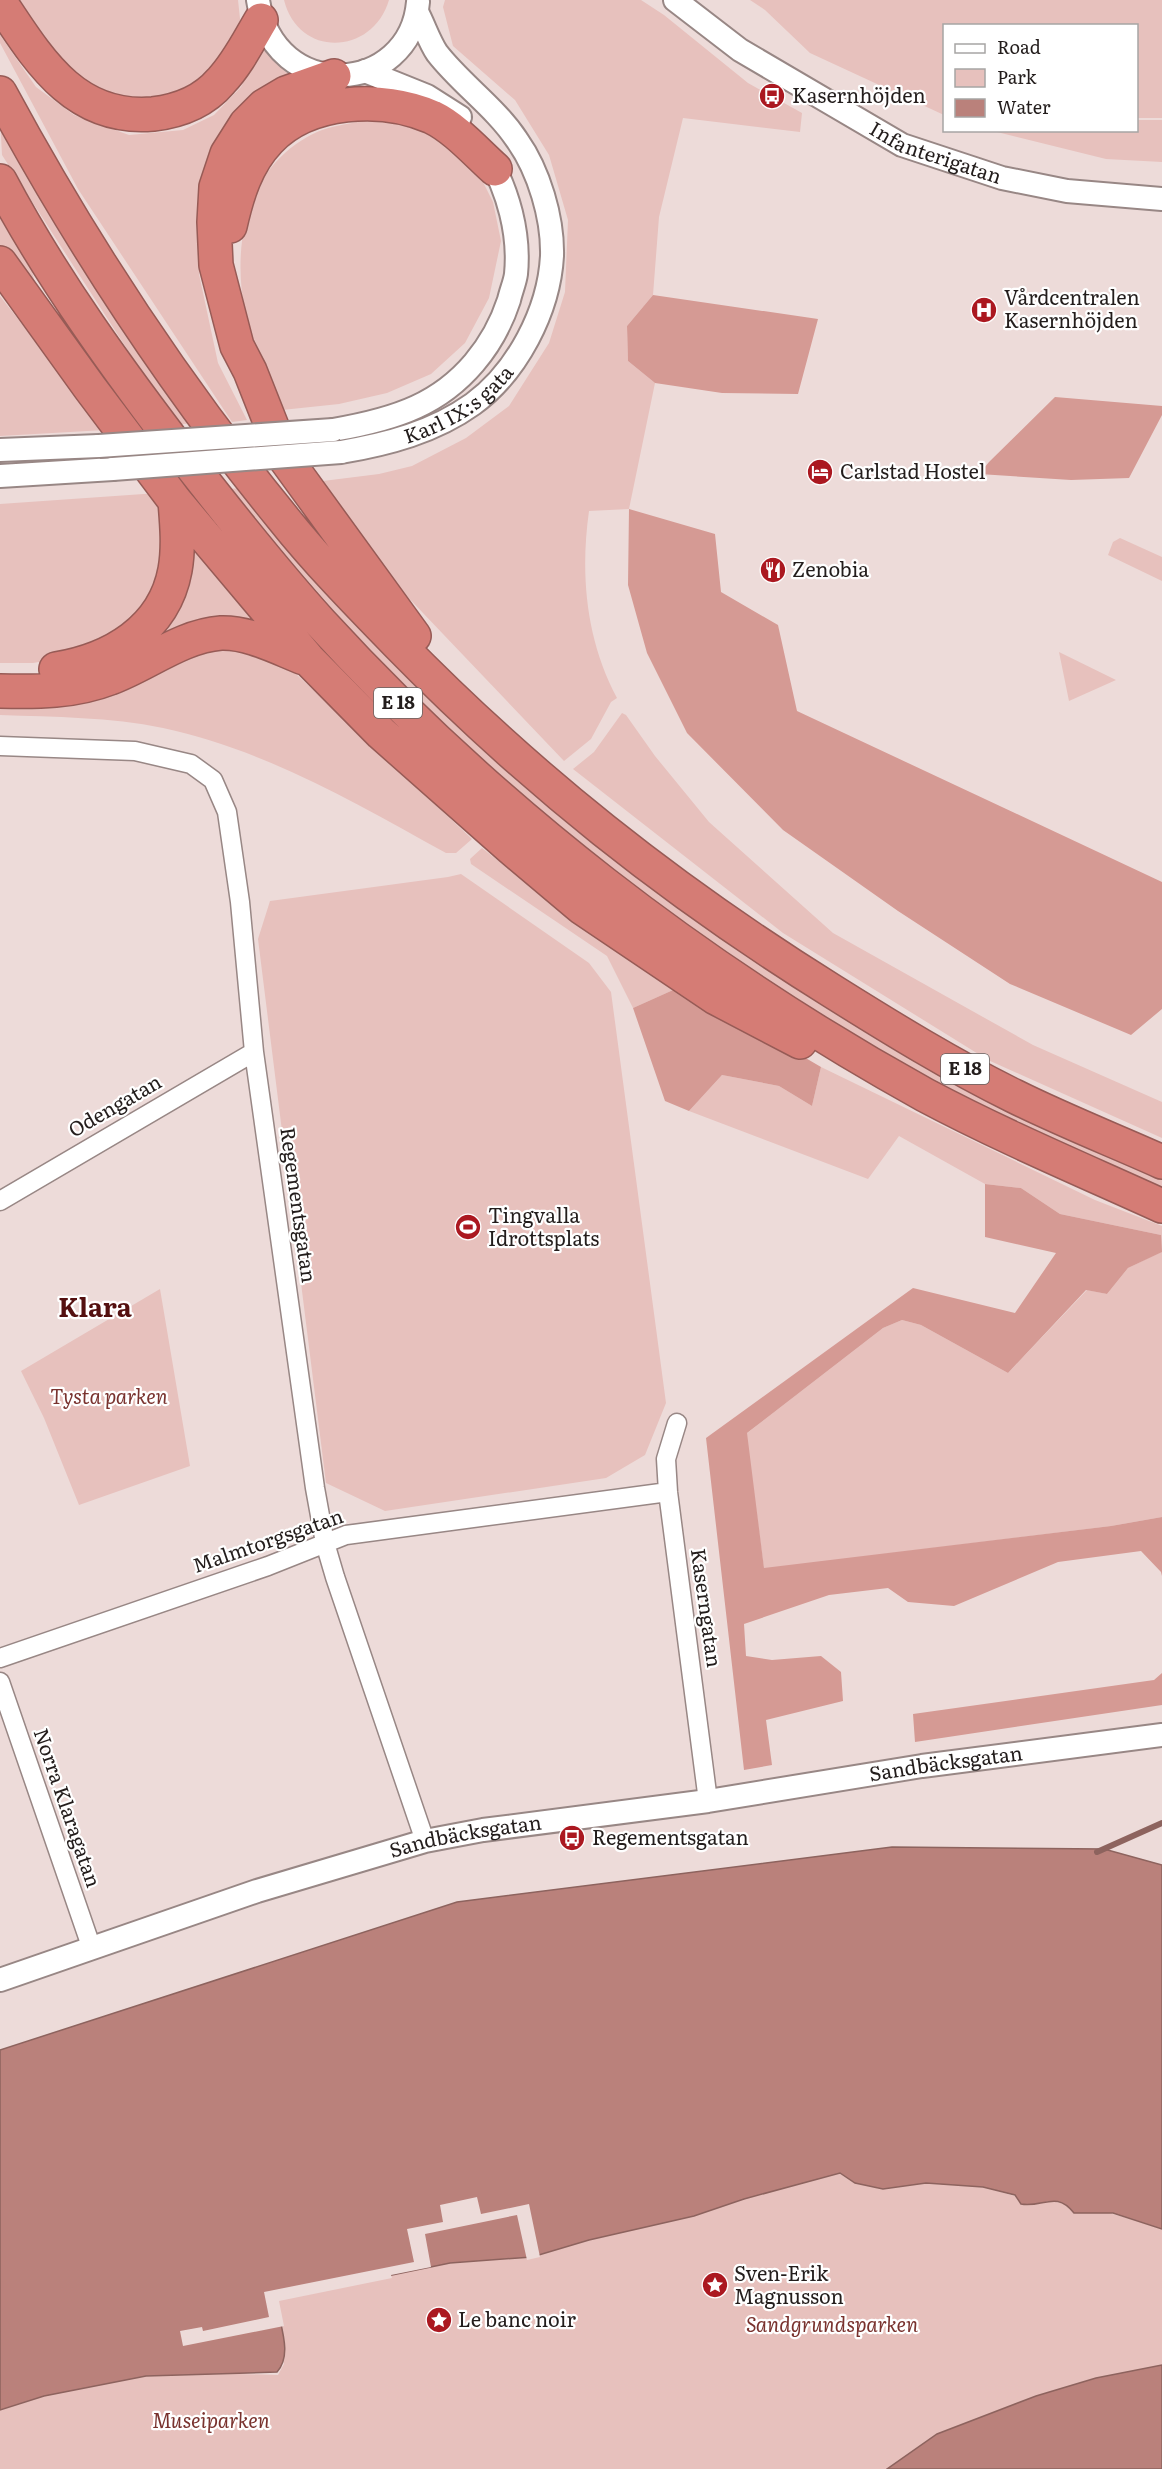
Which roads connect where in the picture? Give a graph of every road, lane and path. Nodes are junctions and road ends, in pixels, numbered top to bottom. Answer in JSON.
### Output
{"nodes":[{"id":1,"x":675,"y":0,"type":"edge"},
{"id":2,"x":0,"y":2,"type":"edge"},
{"id":3,"x":418,"y":6,"type":"edge"},
{"id":4,"x":259,"y":10,"type":"edge"},
{"id":5,"x":366,"y":71,"type":"junction"},
{"id":6,"x":334,"y":76,"type":"junction"},
{"id":7,"x":0,"y":93,"type":"edge"},
{"id":8,"x":495,"y":169,"type":"junction"},
{"id":9,"x":0,"y":181,"type":"edge"},
{"id":10,"x":1162,"y":199,"type":"edge"},
{"id":11,"x":0,"y":263,"type":"edge"},
{"id":12,"x":223,"y":285,"type":"junction"},
{"id":13,"x":0,"y":450,"type":"edge"},
{"id":14,"x":0,"y":476,"type":"edge"},
{"id":15,"x":176,"y":501,"type":"junction"},
{"id":16,"x":308,"y":659,"type":"junction"},
{"id":17,"x":0,"y":672,"type":"edge"},
{"id":18,"x":0,"y":691,"type":"edge"},
{"id":19,"x":479,"y":724,"type":"junction"},
{"id":20,"x":0,"y":746,"type":"edge"},
{"id":21,"x":254,"y":1052,"type":"junction"},
{"id":22,"x":925,"y":1094,"type":"junction"},
{"id":23,"x":1162,"y":1162,"type":"edge"},
{"id":24,"x":0,"y":1201,"type":"edge"},
{"id":25,"x":1162,"y":1206,"type":"edge"},
{"id":26,"x":677,"y":1423,"type":"dead end"},
{"id":27,"x":668,"y":1492,"type":"junction"},
{"id":28,"x":325,"y":1543,"type":"junction"},
{"id":29,"x":0,"y":1658,"type":"edge"},
{"id":30,"x":0,"y":1682,"type":"edge"},
{"id":31,"x":1162,"y":1735,"type":"edge"},
{"id":32,"x":708,"y":1801,"type":"junction"},
{"id":33,"x":425,"y":1841,"type":"junction"},
{"id":34,"x":92,"y":1949,"type":"junction"},
{"id":35,"x":0,"y":1980,"type":"edge"}],
"edges":[{"from":1,"to":10,"type":"street","name":"Infanterigatan"},
{"from":2,"to":4,"type":"highway"},
{"from":3,"to":5,"type":"street"},
{"from":3,"to":14,"type":"street","name":"Karl IX:s gata","bridge":true},
{"from":4,"to":6,"type":"street"},
{"from":5,"to":6,"type":"street"},
{"from":5,"to":8,"type":"street","name":"Karl IX:s gata"},
{"from":6,"to":12,"type":"highway"},
{"from":7,"to":19,"type":"highway","number":"E 18"},
{"from":8,"to":12,"type":"highway"},
{"from":8,"to":13,"type":"street","name":"Karl IX:s gata","bridge":true},
{"from":9,"to":22,"type":"highway","number":"E 18"},
{"from":11,"to":15,"type":"highway"},
{"from":12,"to":19,"type":"highway"},
{"from":15,"to":16,"type":"highway"},
{"from":15,"to":17,"type":"highway"},
{"from":16,"to":18,"type":"highway"},
{"from":16,"to":22,"type":"highway"},
{"from":19,"to":23,"type":"highway","number":"E 18"},
{"from":20,"to":21,"type":"street","name":"Regementsgatan"},
{"from":21,"to":24,"type":"street","name":"Odengatan"},
{"from":21,"to":28,"type":"street","name":"Regementsgatan"},
{"from":22,"to":25,"type":"highway","number":"E 18"},
{"from":26,"to":27,"type":"street","name":"Kaserngatan"},
{"from":27,"to":28,"type":"street","name":"Malmtorgsgatan"},
{"from":27,"to":32,"type":"street","name":"Kaserngatan"},
{"from":28,"to":29,"type":"street","name":"Malmtorgsgatan"},
{"from":28,"to":33,"type":"street","name":"Regementsgatan"},
{"from":30,"to":34,"type":"street","name":"Norra Klaragatan"},
{"from":31,"to":32,"type":"street","name":"Sandbäcksgatan"},
{"from":32,"to":33,"type":"street","name":"Sandbäcksgatan"},
{"from":33,"to":34,"type":"street","name":"Sandbäcksgatan"},
{"from":34,"to":35,"type":"street","name":"Sandbäcksgatan"}]}
